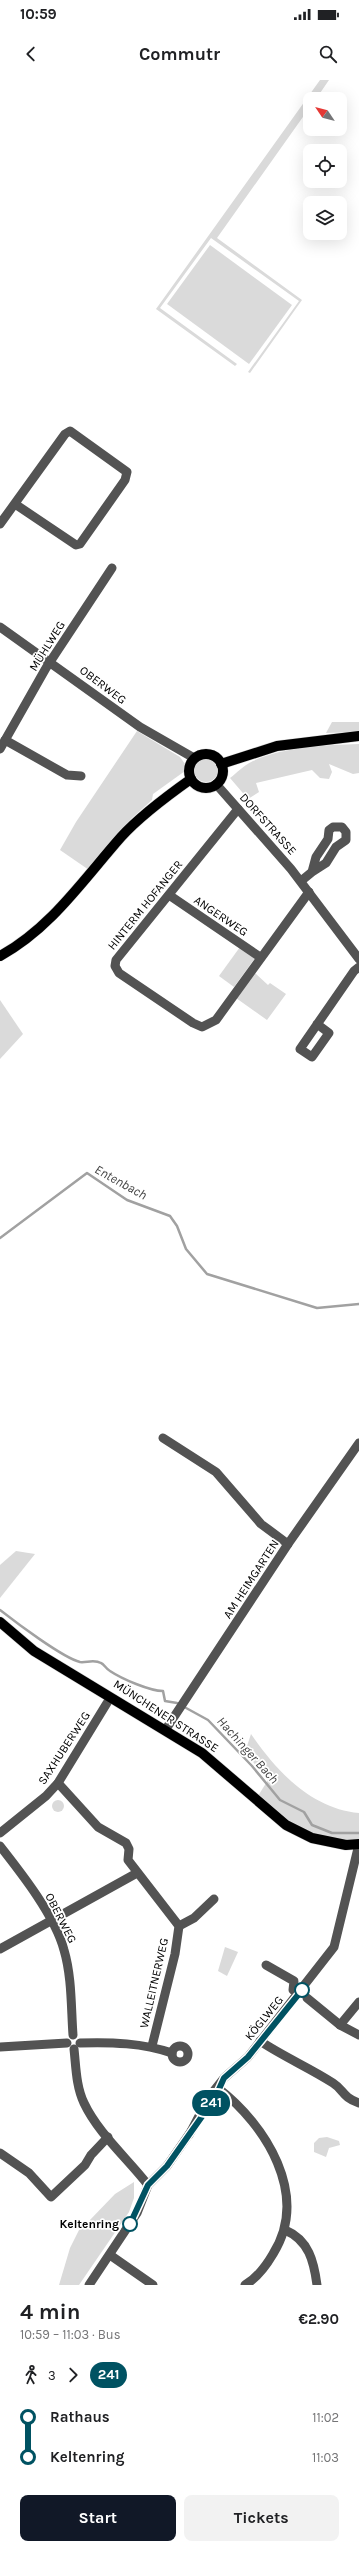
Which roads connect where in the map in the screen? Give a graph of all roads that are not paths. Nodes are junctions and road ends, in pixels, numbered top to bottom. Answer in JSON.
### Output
{"nodes":[{"id":1,"x":15,"y":504,"type":"junction"},
{"id":2,"x":0,"y":524,"type":"edge"},
{"id":3,"x":112,"y":568,"type":"dead end"},
{"id":4,"x":0,"y":627,"type":"edge"},
{"id":5,"x":52,"y":662,"type":"junction"},
{"id":6,"x":359,"y":736,"type":"edge"},
{"id":7,"x":5,"y":740,"type":"junction"},
{"id":8,"x":0,"y":750,"type":"edge"},
{"id":9,"x":194,"y":758,"type":"junction"},
{"id":10,"x":221,"y":764,"type":"junction"},
{"id":11,"x":81,"y":776,"type":"dead end"},
{"id":12,"x":191,"y":779,"type":"junction"},
{"id":13,"x":216,"y":784,"type":"junction"},
{"id":14,"x":238,"y":809,"type":"junction"},
{"id":15,"x":312,"y":872,"type":"junction"},
{"id":16,"x":301,"y":881,"type":"junction"},
{"id":17,"x":309,"y":892,"type":"junction"},
{"id":18,"x":169,"y":895,"type":"junction"},
{"id":19,"x":0,"y":956,"type":"edge"},
{"id":20,"x":260,"y":958,"type":"junction"},
{"id":21,"x":359,"y":958,"type":"edge"},
{"id":22,"x":359,"y":967,"type":"edge"},
{"id":23,"x":317,"y":1024,"type":"dead end"},
{"id":24,"x":163,"y":1438,"type":"dead end"},
{"id":25,"x":359,"y":1443,"type":"edge"},
{"id":26,"x":288,"y":1544,"type":"junction"},
{"id":27,"x":0,"y":1622,"type":"edge"},
{"id":28,"x":107,"y":1703,"type":"dead end"},
{"id":29,"x":166,"y":1730,"type":"junction"},
{"id":30,"x":58,"y":1784,"type":"junction"},
{"id":31,"x":0,"y":1833,"type":"edge"},
{"id":32,"x":359,"y":1844,"type":"edge"},
{"id":33,"x":0,"y":1846,"type":"edge"},
{"id":34,"x":137,"y":1874,"type":"junction"},
{"id":35,"x":214,"y":1899,"type":"dead end"},
{"id":36,"x":50,"y":1920,"type":"junction"},
{"id":37,"x":179,"y":1926,"type":"junction"},
{"id":38,"x":0,"y":1949,"type":"edge"},
{"id":39,"x":266,"y":1965,"type":"dead end"},
{"id":40,"x":293,"y":1990,"type":"dead end"},
{"id":41,"x":307,"y":1998,"type":"dead end"},
{"id":42,"x":359,"y":2002,"type":"edge"},
{"id":43,"x":342,"y":2020,"type":"junction"},
{"id":44,"x":355,"y":2032,"type":"edge"},
{"id":45,"x":260,"y":2041,"type":"junction"},
{"id":46,"x":73,"y":2042,"type":"junction"},
{"id":47,"x":152,"y":2046,"type":"junction"},
{"id":48,"x":0,"y":2047,"type":"edge"},
{"id":49,"x":172,"y":2053,"type":"dead end"},
{"id":50,"x":218,"y":2088,"type":"junction"},
{"id":51,"x":359,"y":2103,"type":"edge"},
{"id":52,"x":108,"y":2137,"type":"junction"},
{"id":53,"x":0,"y":2153,"type":"edge"},
{"id":54,"x":148,"y":2185,"type":"junction"},
{"id":55,"x":286,"y":2230,"type":"junction"},
{"id":56,"x":110,"y":2255,"type":"junction"},
{"id":57,"x":89,"y":2285,"type":"edge"},
{"id":58,"x":153,"y":2285,"type":"edge"},
{"id":59,"x":244,"y":2285,"type":"edge"},
{"id":60,"x":317,"y":2285,"type":"edge"}],
"edges":[{"from":1,"to":1,"type":"street"},
{"from":1,"to":2,"type":"street"},
{"from":3,"to":5,"type":"street","name":"MÜHLWEG"},
{"from":4,"to":5,"type":"street","name":"OBERWEG"},
{"from":5,"to":7,"type":"street","name":"MÜHLWEG"},
{"from":5,"to":9,"type":"street","name":"OBERWEG"},
{"from":6,"to":10,"type":"main road"},
{"from":7,"to":8,"type":"street","name":"MÜHLWEG"},
{"from":7,"to":11,"type":"street"},
{"from":9,"to":10,"type":"main road"},
{"from":9,"to":12,"type":"main road"},
{"from":10,"to":13,"type":"main road"},
{"from":12,"to":13,"type":"main road"},
{"from":12,"to":19,"type":"main road"},
{"from":13,"to":14,"type":"street","name":"DORFSTRASSE"},
{"from":14,"to":16,"type":"street","name":"DORFSTRASSE"},
{"from":14,"to":18,"type":"street","name":"HINTERM HOFANGER"},
{"from":15,"to":15,"type":"street"},
{"from":15,"to":16,"type":"street"},
{"from":16,"to":17,"type":"street","name":"DORFSTRASSE"},
{"from":17,"to":20,"type":"street","name":"HINTERM HOFANGER"},
{"from":17,"to":21,"type":"street","name":"DORFSTRASSE"},
{"from":18,"to":20,"type":"street","name":"ANGERWEG"},
{"from":18,"to":20,"type":"street","name":"HINTERM HOFANGER"},
{"from":22,"to":23,"type":"street"},
{"from":24,"to":26,"type":"street"},
{"from":25,"to":26,"type":"street","name":"AM HEIMGARTEN"},
{"from":26,"to":29,"type":"street","name":"AM HEIMGARTEN"},
{"from":27,"to":29,"type":"main road","name":"MÜNCHENER STRASSE"},
{"from":28,"to":30,"type":"street","name":"SAXHUBERWEG"},
{"from":29,"to":32,"type":"main road","name":"MÜNCHENER STRASSE"},
{"from":30,"to":31,"type":"street","name":"SAXHUBERWEG"},
{"from":30,"to":34,"type":"street","name":"WALLEITNERWEG"},
{"from":32,"to":45,"type":"street","name":"KÖGLWEG"},
{"from":33,"to":36,"type":"street","name":"OBERWEG"},
{"from":34,"to":36,"type":"street"},
{"from":34,"to":37,"type":"street","name":"WALLEITNERWEG"},
{"from":35,"to":37,"type":"street","name":"WALLEITNERWEG"},
{"from":36,"to":38,"type":"street"},
{"from":36,"to":46,"type":"street","name":"OBERWEG"},
{"from":37,"to":47,"type":"street","name":"WALLEITNERWEG"},
{"from":39,"to":40,"type":"street"},
{"from":41,"to":43,"type":"street"},
{"from":42,"to":43,"type":"street"},
{"from":43,"to":44,"type":"street"},
{"from":45,"to":50,"type":"street","name":"KÖGLWEG"},
{"from":45,"to":51,"type":"street"},
{"from":46,"to":47,"type":"street"},
{"from":46,"to":48,"type":"street"},
{"from":46,"to":52,"type":"street","name":"OBERWEG"},
{"from":47,"to":49,"type":"street"},
{"from":50,"to":54,"type":"street","name":"KÖGLWEG"},
{"from":50,"to":55,"type":"street"},
{"from":52,"to":53,"type":"street"},
{"from":52,"to":54,"type":"street","name":"OBERWEG"},
{"from":54,"to":56,"type":"street","name":"KÖGLWEG"},
{"from":55,"to":59,"type":"street"},
{"from":55,"to":60,"type":"street"},
{"from":56,"to":57,"type":"street","name":"KÖGLWEG"},
{"from":56,"to":58,"type":"street"}]}
